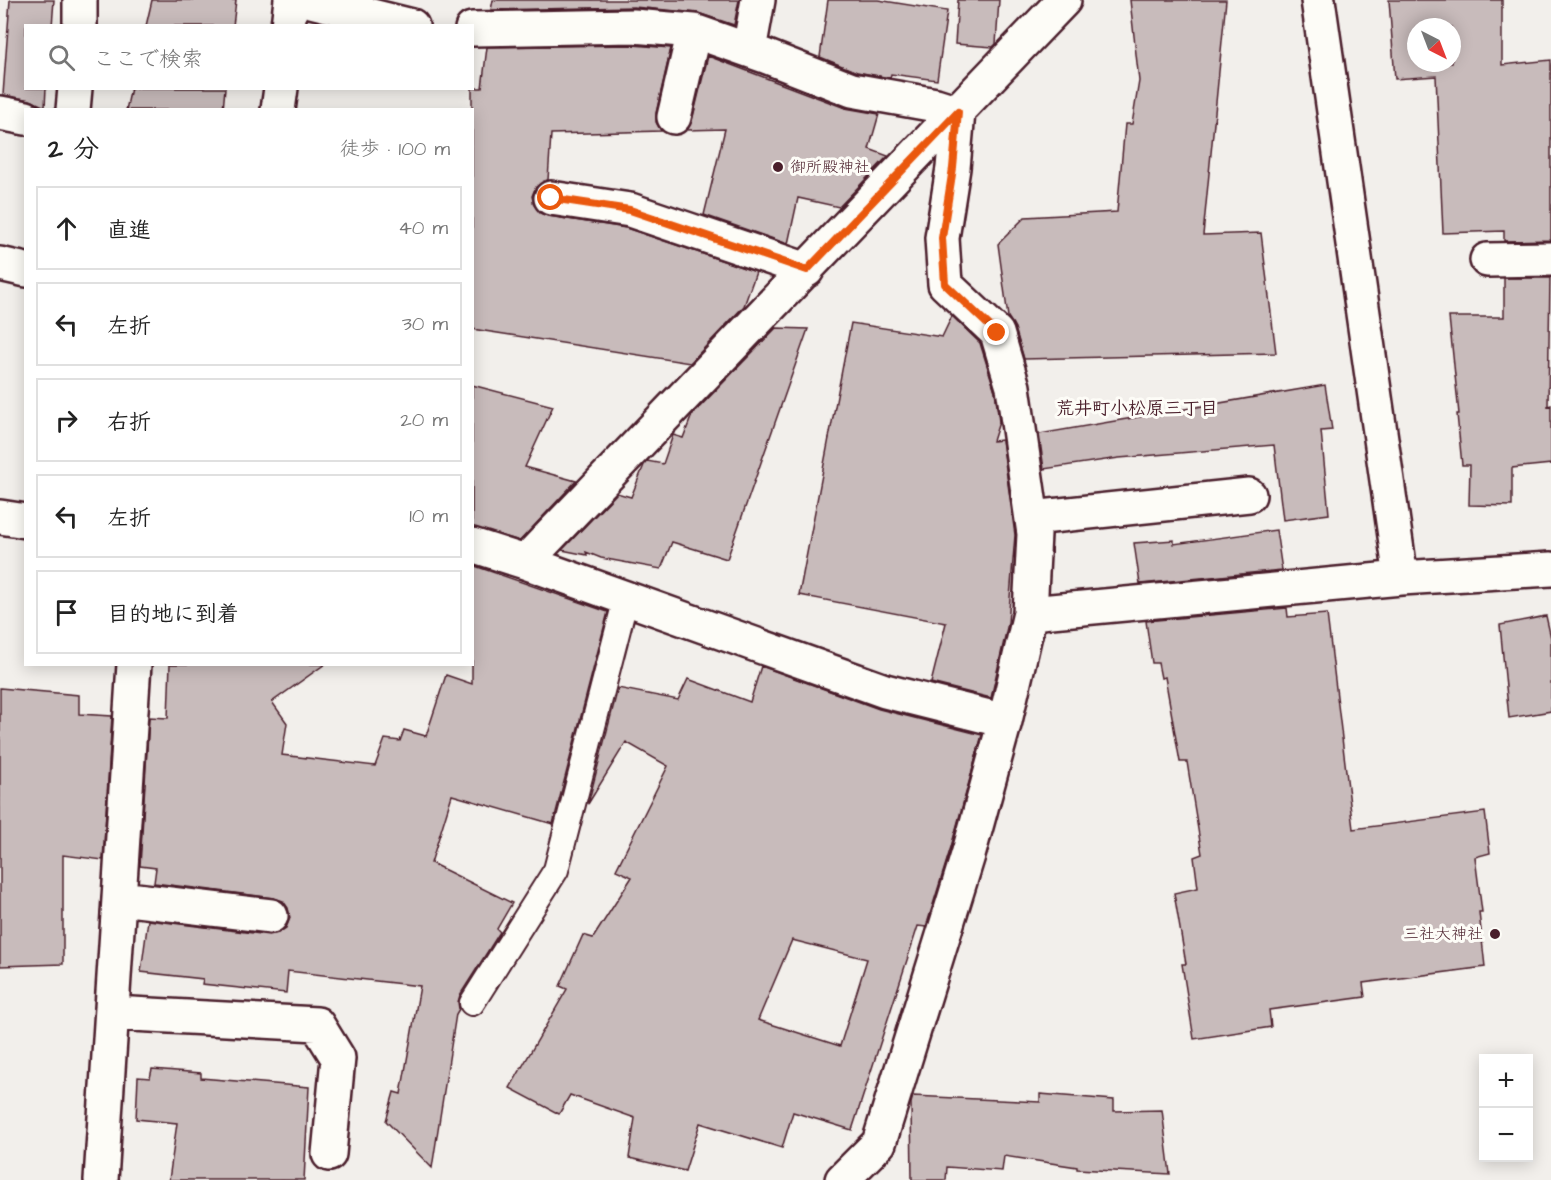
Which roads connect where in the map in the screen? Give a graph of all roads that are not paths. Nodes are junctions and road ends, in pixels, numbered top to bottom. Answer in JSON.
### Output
{"nodes":[{"id":1,"x":80,"y":0,"type":"edge"},
{"id":2,"x":291,"y":0,"type":"edge"},
{"id":3,"x":307,"y":0,"type":"edge"},
{"id":4,"x":758,"y":0,"type":"edge"},
{"id":5,"x":1064,"y":0,"type":"edge"},
{"id":6,"x":1318,"y":0,"type":"edge"},
{"id":7,"x":80,"y":24,"type":"edge"},
{"id":8,"x":288,"y":24,"type":"edge"},
{"id":9,"x":404,"y":24,"type":"edge"},
{"id":10,"x":474,"y":29,"type":"edge"},
{"id":11,"x":694,"y":31,"type":"junction"},
{"id":12,"x":749,"y":50,"type":"junction"},
{"id":13,"x":75,"y":90,"type":"edge"},
{"id":14,"x":281,"y":90,"type":"edge"},
{"id":15,"x":73,"y":108,"type":"edge"},
{"id":16,"x":278,"y":108,"type":"edge"},
{"id":17,"x":958,"y":112,"type":"junction"},
{"id":18,"x":0,"y":113,"type":"edge"},
{"id":19,"x":674,"y":117,"type":"dead end"},
{"id":20,"x":24,"y":118,"type":"edge"},
{"id":21,"x":551,"y":198,"type":"dead end"},
{"id":22,"x":1551,"y":259,"type":"edge"},
{"id":23,"x":1487,"y":260,"type":"dead end"},
{"id":24,"x":0,"y":264,"type":"edge"},
{"id":25,"x":24,"y":270,"type":"edge"},
{"id":26,"x":807,"y":270,"type":"junction"},
{"id":27,"x":1249,"y":495,"type":"dead end"},
{"id":28,"x":0,"y":517,"type":"edge"},
{"id":29,"x":1032,"y":518,"type":"junction"},
{"id":30,"x":24,"y":521,"type":"edge"},
{"id":31,"x":474,"y":546,"type":"edge"},
{"id":32,"x":525,"y":562,"type":"junction"},
{"id":33,"x":1551,"y":569,"type":"edge"},
{"id":34,"x":1401,"y":578,"type":"junction"},
{"id":35,"x":626,"y":598,"type":"junction"},
{"id":36,"x":1030,"y":613,"type":"junction"},
{"id":37,"x":134,"y":666,"type":"edge"},
{"id":38,"x":1005,"y":721,"type":"junction"},
{"id":39,"x":120,"y":898,"type":"junction"},
{"id":40,"x":271,"y":916,"type":"dead end"},
{"id":41,"x":472,"y":1003,"type":"dead end"},
{"id":42,"x":113,"y":1013,"type":"junction"},
{"id":43,"x":329,"y":1154,"type":"dead end"},
{"id":44,"x":848,"y":1178,"type":"edge"},
{"id":45,"x":101,"y":1180,"type":"edge"}],
"edges":[{"from":1,"to":7,"type":"street"},
{"from":2,"to":8,"type":"street"},
{"from":3,"to":9,"type":"street"},
{"from":4,"to":12,"type":"street"},
{"from":5,"to":17,"type":"street"},
{"from":6,"to":34,"type":"street"},
{"from":10,"to":11,"type":"street"},
{"from":11,"to":12,"type":"street"},
{"from":11,"to":19,"type":"street"},
{"from":12,"to":17,"type":"street"},
{"from":13,"to":15,"type":"street"},
{"from":14,"to":16,"type":"street"},
{"from":17,"to":26,"type":"street"},
{"from":17,"to":29,"type":"street"},
{"from":18,"to":20,"type":"street"},
{"from":21,"to":26,"type":"street"},
{"from":22,"to":23,"type":"street"},
{"from":24,"to":25,"type":"street"},
{"from":26,"to":32,"type":"street"},
{"from":27,"to":29,"type":"street"},
{"from":28,"to":30,"type":"street"},
{"from":29,"to":36,"type":"street"},
{"from":31,"to":32,"type":"street"},
{"from":32,"to":35,"type":"street"},
{"from":33,"to":34,"type":"street"},
{"from":34,"to":36,"type":"street"},
{"from":35,"to":38,"type":"street"},
{"from":35,"to":41,"type":"lane"},
{"from":36,"to":38,"type":"street"},
{"from":37,"to":39,"type":"street"},
{"from":38,"to":44,"type":"street"},
{"from":39,"to":40,"type":"street"},
{"from":39,"to":42,"type":"street"},
{"from":42,"to":43,"type":"street"},
{"from":42,"to":45,"type":"street"}]}
